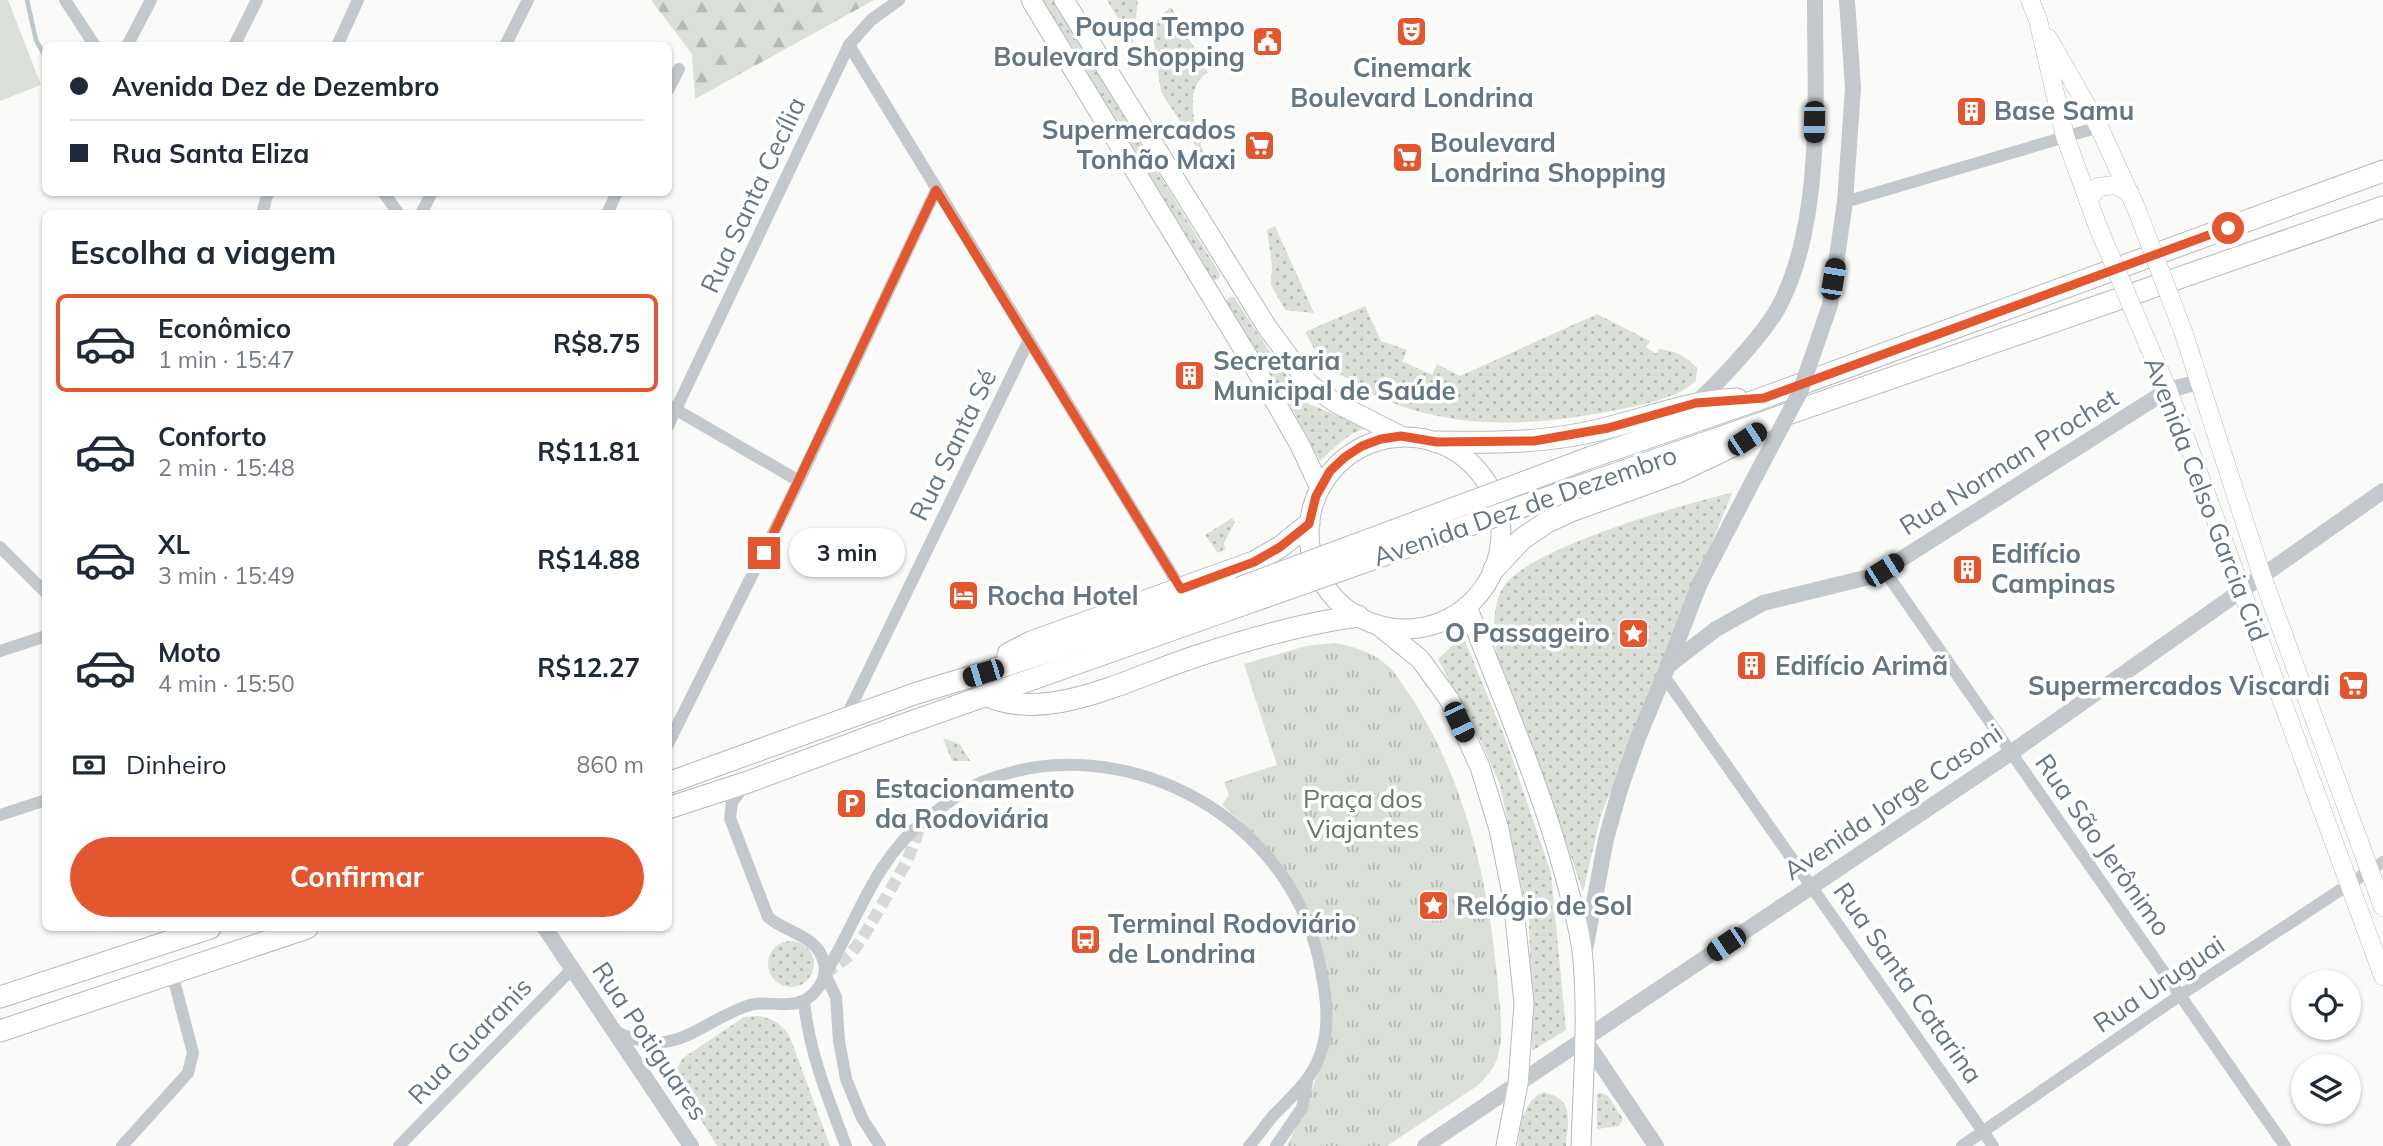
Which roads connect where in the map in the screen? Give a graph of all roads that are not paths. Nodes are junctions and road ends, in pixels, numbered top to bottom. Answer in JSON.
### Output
{"nodes":[{"id":1,"x":65,"y":0,"type":"edge"},
{"id":2,"x":151,"y":0,"type":"edge"},
{"id":3,"x":257,"y":0,"type":"edge"},
{"id":4,"x":358,"y":0,"type":"edge"},
{"id":5,"x":528,"y":0,"type":"edge"},
{"id":6,"x":899,"y":0,"type":"edge"},
{"id":7,"x":1031,"y":0,"type":"edge"},
{"id":8,"x":1064,"y":0,"type":"edge"},
{"id":9,"x":1815,"y":0,"type":"edge"},
{"id":10,"x":1847,"y":0,"type":"edge"},
{"id":11,"x":2030,"y":0,"type":"edge"},
{"id":12,"x":2038,"y":19,"type":"junction"},
{"id":13,"x":92,"y":42,"type":"edge"},
{"id":14,"x":129,"y":42,"type":"edge"},
{"id":15,"x":236,"y":42,"type":"edge"},
{"id":16,"x":339,"y":42,"type":"edge"},
{"id":17,"x":507,"y":42,"type":"edge"},
{"id":18,"x":849,"y":45,"type":"junction"},
{"id":19,"x":679,"y":69,"type":"dead end"},
{"id":20,"x":672,"y":82,"type":"edge"},
{"id":21,"x":2099,"y":127,"type":"junction"},
{"id":22,"x":2065,"y":136,"type":"junction"},
{"id":23,"x":2383,"y":171,"type":"edge"},
{"id":24,"x":936,"y":190,"type":"junction"},
{"id":25,"x":2130,"y":193,"type":"junction"},
{"id":26,"x":386,"y":196,"type":"edge"},
{"id":27,"x":2088,"y":200,"type":"junction"},
{"id":28,"x":1846,"y":202,"type":"junction"},
{"id":29,"x":2383,"y":207,"type":"edge"},
{"id":30,"x":397,"y":210,"type":"edge"},
{"id":31,"x":1028,"y":342,"type":"junction"},
{"id":32,"x":2199,"y":382,"type":"junction"},
{"id":33,"x":2168,"y":390,"type":"junction"},
{"id":34,"x":1764,"y":398,"type":"junction"},
{"id":35,"x":1696,"y":403,"type":"junction"},
{"id":36,"x":673,"y":407,"type":"edge"},
{"id":37,"x":1786,"y":414,"type":"junction"},
{"id":38,"x":1401,"y":436,"type":"junction"},
{"id":39,"x":1437,"y":442,"type":"junction"},
{"id":40,"x":799,"y":481,"type":"junction"},
{"id":41,"x":1320,"y":488,"type":"junction"},
{"id":42,"x":2383,"y":491,"type":"edge"},
{"id":43,"x":1309,"y":524,"type":"junction"},
{"id":44,"x":0,"y":547,"type":"edge"},
{"id":45,"x":1494,"y":569,"type":"junction"},
{"id":46,"x":1884,"y":570,"type":"junction"},
{"id":47,"x":2262,"y":576,"type":"junction"},
{"id":48,"x":42,"y":589,"type":"edge"},
{"id":49,"x":1181,"y":589,"type":"junction"},
{"id":50,"x":2240,"y":591,"type":"junction"},
{"id":51,"x":1240,"y":596,"type":"junction"},
{"id":52,"x":1467,"y":606,"type":"junction"},
{"id":53,"x":1368,"y":621,"type":"junction"},
{"id":54,"x":42,"y":637,"type":"edge"},
{"id":55,"x":0,"y":651,"type":"edge"},
{"id":56,"x":1666,"y":671,"type":"junction"},
{"id":57,"x":983,"y":673,"type":"junction"},
{"id":58,"x":988,"y":696,"type":"junction"},
{"id":59,"x":844,"y":719,"type":"junction"},
{"id":60,"x":672,"y":736,"type":"edge"},
{"id":61,"x":2323,"y":745,"type":"junction"},
{"id":62,"x":2298,"y":747,"type":"junction"},
{"id":63,"x":2012,"y":752,"type":"junction"},
{"id":64,"x":672,"y":782,"type":"edge"},
{"id":65,"x":748,"y":782,"type":"junction"},
{"id":66,"x":2342,"y":797,"type":"junction"},
{"id":67,"x":42,"y":801,"type":"edge"},
{"id":68,"x":2320,"y":805,"type":"junction"},
{"id":69,"x":672,"y":807,"type":"edge"},
{"id":70,"x":0,"y":815,"type":"edge"},
{"id":71,"x":2376,"y":866,"type":"edge"},
{"id":72,"x":2349,"y":884,"type":"junction"},
{"id":73,"x":1813,"y":886,"type":"junction"},
{"id":74,"x":2383,"y":906,"type":"edge"},
{"id":75,"x":201,"y":931,"type":"edge"},
{"id":76,"x":298,"y":931,"type":"edge"},
{"id":77,"x":547,"y":931,"type":"edge"},
{"id":78,"x":1583,"y":959,"type":"junction"},
{"id":79,"x":573,"y":968,"type":"junction"},
{"id":80,"x":172,"y":973,"type":"junction"},
{"id":81,"x":825,"y":974,"type":"junction"},
{"id":82,"x":2383,"y":976,"type":"edge"},
{"id":83,"x":2179,"y":996,"type":"junction"},
{"id":84,"x":0,"y":997,"type":"edge"},
{"id":85,"x":804,"y":1001,"type":"junction"},
{"id":86,"x":0,"y":1031,"type":"edge"},
{"id":87,"x":614,"y":1031,"type":"junction"},
{"id":88,"x":1584,"y":1039,"type":"junction"},
{"id":89,"x":1307,"y":1081,"type":"junction"},
{"id":90,"x":1518,"y":1084,"type":"junction"},
{"id":91,"x":1983,"y":1132,"type":"junction"},
{"id":92,"x":122,"y":1146,"type":"edge"},
{"id":93,"x":399,"y":1146,"type":"edge"},
{"id":94,"x":691,"y":1146,"type":"edge"},
{"id":95,"x":846,"y":1146,"type":"edge"},
{"id":96,"x":880,"y":1146,"type":"edge"},
{"id":97,"x":1249,"y":1146,"type":"edge"},
{"id":98,"x":1276,"y":1146,"type":"edge"},
{"id":99,"x":1425,"y":1146,"type":"edge"},
{"id":100,"x":1506,"y":1146,"type":"edge"},
{"id":101,"x":1581,"y":1146,"type":"edge"},
{"id":102,"x":1656,"y":1146,"type":"edge"},
{"id":103,"x":1962,"y":1146,"type":"edge"},
{"id":104,"x":1993,"y":1146,"type":"edge"},
{"id":105,"x":2285,"y":1146,"type":"edge"}],
"edges":[{"from":1,"to":13,"type":"street"},
{"from":2,"to":14,"type":"street"},
{"from":3,"to":15,"type":"street"},
{"from":4,"to":16,"type":"street"},
{"from":5,"to":17,"type":"street"},
{"from":6,"to":18,"type":"street","name":"Rua Santa Cecília"},
{"from":7,"to":41,"type":"main road"},
{"from":8,"to":38,"type":"main road"},
{"from":9,"to":35,"type":"street"},
{"from":10,"to":28,"type":"street"},
{"from":11,"to":12,"type":"main road","name":"Avenida Celso Garcia Cid"},
{"from":12,"to":21,"type":"main road","name":"Avenida Celso Garcia Cid"},
{"from":12,"to":22,"type":"main road","name":"Avenida Celso Garcia Cid"},
{"from":18,"to":24,"type":"street"},
{"from":18,"to":36,"type":"street","name":"Rua Santa Cecília"},
{"from":19,"to":20,"type":"street"},
{"from":21,"to":22,"type":"street"},
{"from":21,"to":25,"type":"main road","name":"Avenida Celso Garcia Cid"},
{"from":22,"to":27,"type":"main road","name":"Avenida Celso Garcia Cid"},
{"from":22,"to":28,"type":"street"},
{"from":23,"to":34,"type":"highway","name":"Avenida Dez de Dezembro"},
{"from":24,"to":31,"type":"street"},
{"from":24,"to":40,"type":"street"},
{"from":25,"to":27,"type":"main road"},
{"from":25,"to":32,"type":"main road","name":"Avenida Celso Garcia Cid","bridge":true},
{"from":26,"to":30,"type":"street"},
{"from":27,"to":33,"type":"main road","name":"Avenida Celso Garcia Cid","bridge":true},
{"from":28,"to":56,"type":"street","bridge":true},
{"from":29,"to":37,"type":"highway","name":"Avenida Dez de Dezembro"},
{"from":31,"to":49,"type":"street"},
{"from":31,"to":59,"type":"street","name":"Rua Santa Sé"},
{"from":32,"to":33,"type":"street","name":"Rua Norman Prochet"},
{"from":32,"to":47,"type":"main road","name":"Avenida Celso Garcia Cid"},
{"from":33,"to":46,"type":"street","name":"Rua Norman Prochet"},
{"from":33,"to":50,"type":"main road","name":"Avenida Celso Garcia Cid"},
{"from":34,"to":35,"type":"highway"},
{"from":34,"to":51,"type":"highway","name":"Avenida Dez de Dezembro","bridge":true},
{"from":35,"to":39,"type":"highway"},
{"from":36,"to":40,"type":"street"},
{"from":37,"to":45,"type":"highway"},
{"from":37,"to":51,"type":"highway","name":"Avenida Dez de Dezembro","bridge":true},
{"from":38,"to":39,"type":"main road"},
{"from":38,"to":41,"type":"main road"},
{"from":39,"to":45,"type":"main road"},
{"from":40,"to":60,"type":"street"},
{"from":41,"to":43,"type":"main road"},
{"from":42,"to":47,"type":"street","name":"Avenida Jorge Casoni"},
{"from":43,"to":49,"type":"highway"},
{"from":43,"to":53,"type":"main road"},
{"from":44,"to":48,"type":"street"},
{"from":45,"to":52,"type":"main road"},
{"from":46,"to":56,"type":"street","name":"Rua Norman Prochet"},
{"from":46,"to":63,"type":"street","name":"Rua São Jerônimo"},
{"from":47,"to":50,"type":"street","name":"Avenida Jorge Casoni"},
{"from":47,"to":61,"type":"main road","name":"Avenida Celso Garcia Cid"},
{"from":49,"to":57,"type":"highway"},
{"from":50,"to":62,"type":"main road","name":"Avenida Celso Garcia Cid"},
{"from":50,"to":63,"type":"street","name":"Avenida Jorge Casoni"},
{"from":51,"to":57,"type":"highway","name":"Avenida Dez de Dezembro"},
{"from":51,"to":58,"type":"highway","name":"Avenida Dez de Dezembro"},
{"from":52,"to":53,"type":"main road"},
{"from":52,"to":78,"type":"main road"},
{"from":53,"to":58,"type":"highway"},
{"from":53,"to":90,"type":"main road"},
{"from":54,"to":55,"type":"street"},
{"from":56,"to":73,"type":"street","name":"Rua Santa Catarina"},
{"from":56,"to":78,"type":"street"},
{"from":57,"to":59,"type":"highway","name":"Avenida Dez de Dezembro"},
{"from":58,"to":65,"type":"highway","name":"Avenida Dez de Dezembro"},
{"from":59,"to":64,"type":"highway","name":"Avenida Dez de Dezembro"},
{"from":61,"to":62,"type":"main road"},
{"from":61,"to":66,"type":"main road","name":"Avenida Celso Garcia Cid"},
{"from":62,"to":68,"type":"main road","name":"Avenida Celso Garcia Cid"},
{"from":63,"to":73,"type":"street","name":"Avenida Jorge Casoni"},
{"from":63,"to":83,"type":"street","name":"Rua São Jerônimo"},
{"from":65,"to":69,"type":"highway","name":"Avenida Dez de Dezembro"},
{"from":65,"to":81,"type":"street"},
{"from":66,"to":68,"type":"main road"},
{"from":66,"to":71,"type":"main road","name":"Avenida Celso Garcia Cid"},
{"from":67,"to":70,"type":"street"},
{"from":68,"to":72,"type":"main road","name":"Avenida Celso Garcia Cid"},
{"from":71,"to":72,"type":"street","name":"Rua Uruguai"},
{"from":71,"to":74,"type":"main road","name":"Avenida Celso Garcia Cid"},
{"from":72,"to":82,"type":"main road","name":"Avenida Celso Garcia Cid"},
{"from":72,"to":83,"type":"street","name":"Rua Uruguai"},
{"from":73,"to":88,"type":"street","name":"Avenida Jorge Casoni"},
{"from":73,"to":91,"type":"street","name":"Rua Santa Catarina"},
{"from":75,"to":84,"type":"highway"},
{"from":76,"to":80,"type":"highway"},
{"from":77,"to":79,"type":"street","name":"Rua Potiguares"},
{"from":78,"to":88,"type":"main road"},
{"from":79,"to":87,"type":"street","name":"Rua Potiguares"},
{"from":79,"to":93,"type":"street","name":"Rua Guaranis"},
{"from":80,"to":86,"type":"highway"},
{"from":80,"to":92,"type":"street"},
{"from":81,"to":85,"type":"street"},
{"from":81,"to":89,"type":"street"},
{"from":81,"to":96,"type":"street"},
{"from":83,"to":91,"type":"street","name":"Rua Uruguai"},
{"from":83,"to":105,"type":"street","name":"Rua São Jerônimo"},
{"from":85,"to":87,"type":"street"},
{"from":85,"to":95,"type":"street"},
{"from":87,"to":94,"type":"street","name":"Rua Potiguares"},
{"from":88,"to":90,"type":"street","name":"Avenida Jorge Casoni"},
{"from":88,"to":101,"type":"main road"},
{"from":88,"to":102,"type":"street"},
{"from":89,"to":97,"type":"street"},
{"from":89,"to":98,"type":"street"},
{"from":90,"to":99,"type":"street","name":"Avenida Jorge Casoni"},
{"from":90,"to":100,"type":"main road"},
{"from":91,"to":103,"type":"street","name":"Rua Uruguai"},
{"from":91,"to":104,"type":"street","name":"Rua Santa Catarina"}]}
